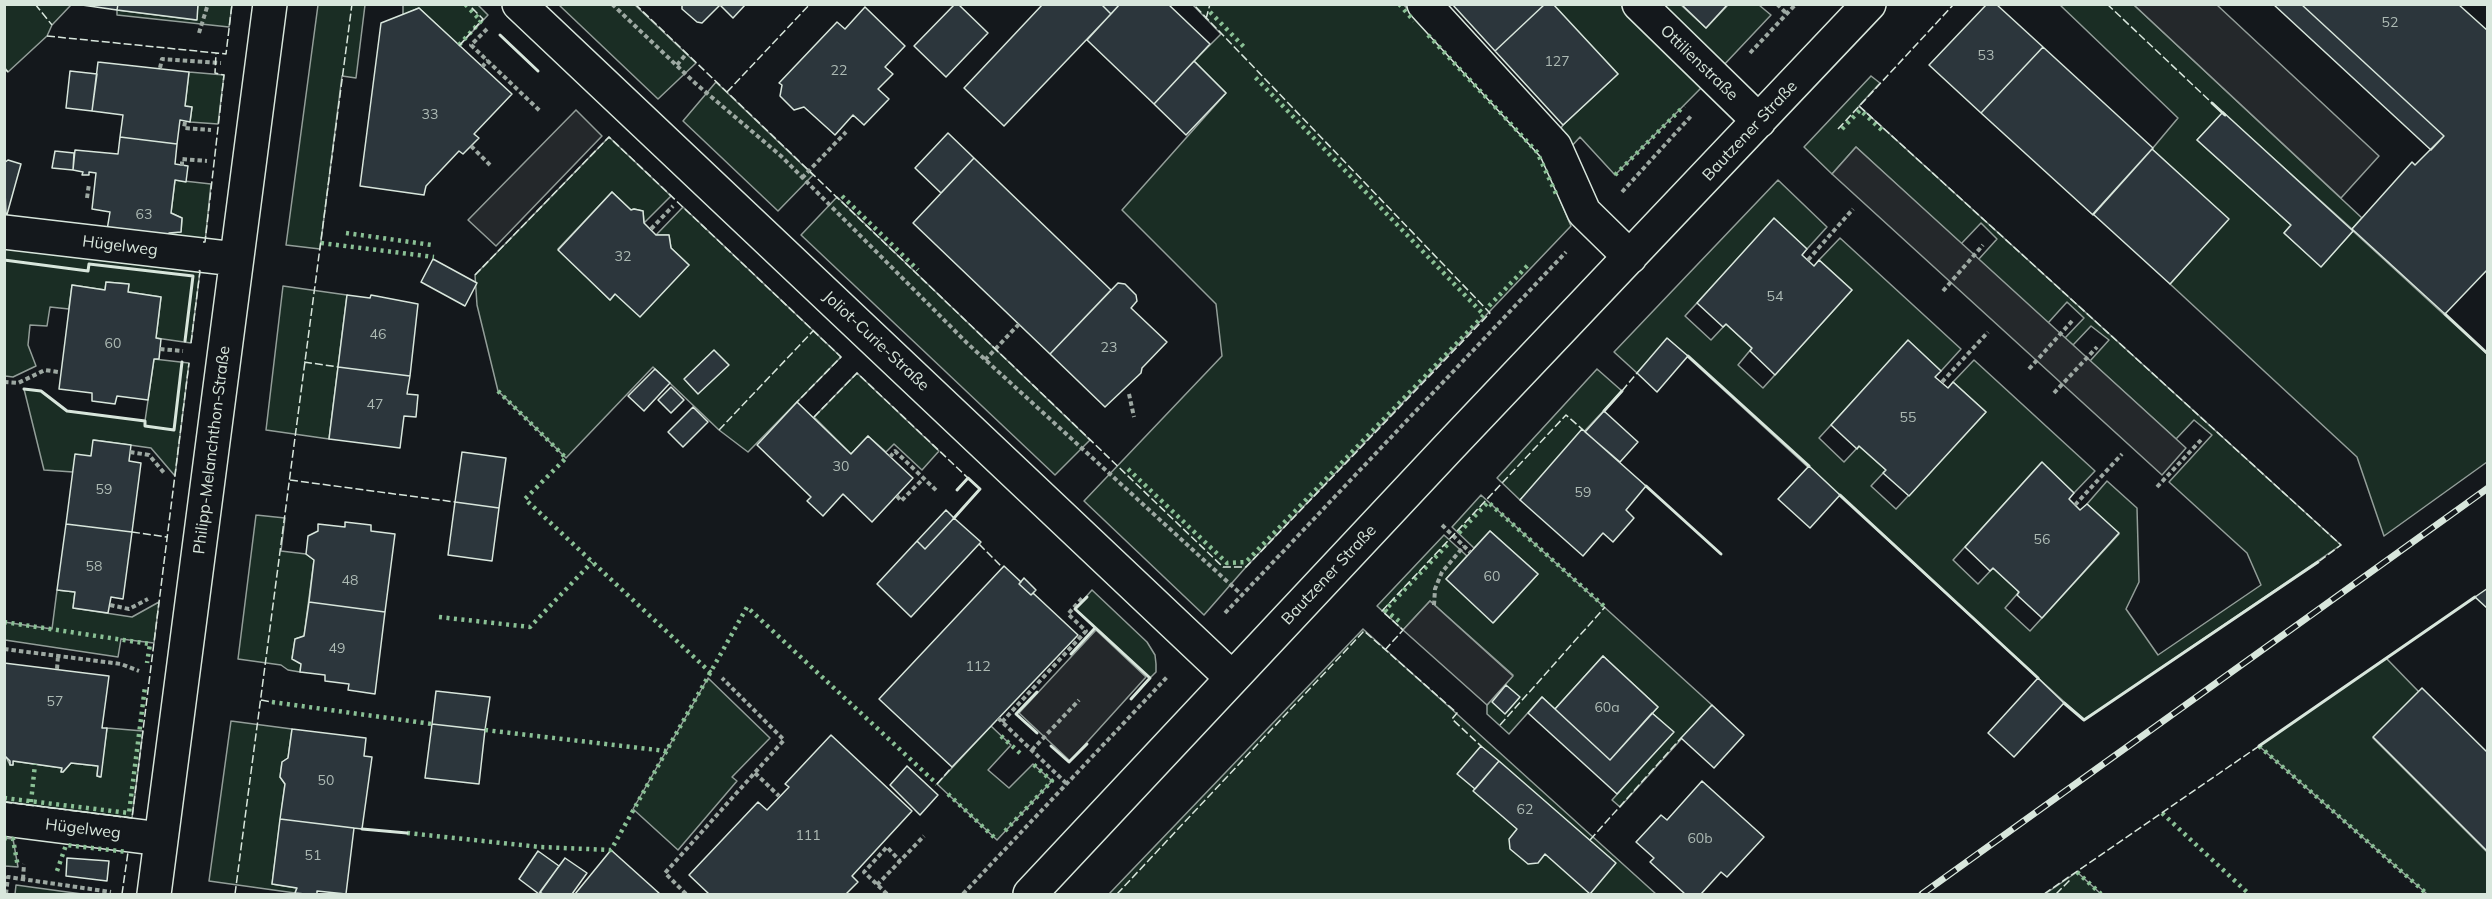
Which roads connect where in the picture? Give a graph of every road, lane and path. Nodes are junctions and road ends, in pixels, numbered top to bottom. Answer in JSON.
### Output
{"nodes":[{"id":1,"x":208,"y":4,"type":"edge"},
{"id":2,"x":270,"y":4,"type":"edge"},
{"id":3,"x":519,"y":4,"type":"edge"},
{"id":4,"x":612,"y":4,"type":"edge"},
{"id":5,"x":1424,"y":4,"type":"edge"},
{"id":6,"x":1639,"y":4,"type":"edge"},
{"id":7,"x":1777,"y":4,"type":"edge"},
{"id":8,"x":1796,"y":4,"type":"edge"},
{"id":9,"x":1869,"y":4,"type":"edge"},
{"id":10,"x":1787,"y":14,"type":"junction"},
{"id":11,"x":486,"y":30,"type":"dead end"},
{"id":12,"x":199,"y":33,"type":"dead end"},
{"id":13,"x":687,"y":53,"type":"dead end"},
{"id":14,"x":488,"y":60,"type":"junction"},
{"id":15,"x":216,"y":63,"type":"dead end"},
{"id":16,"x":677,"y":65,"type":"junction"},
{"id":17,"x":482,"y":67,"type":"dead end"},
{"id":18,"x":160,"y":68,"type":"dead end"},
{"id":19,"x":1720,"y":85,"type":"junction"},
{"id":20,"x":541,"y":112,"type":"dead end"},
{"id":21,"x":1759,"y":121,"type":"junction"},
{"id":22,"x":185,"y":122,"type":"dead end"},
{"id":23,"x":207,"y":129,"type":"dead end"},
{"id":24,"x":846,"y":132,"type":"dead end"},
{"id":25,"x":471,"y":146,"type":"dead end"},
{"id":26,"x":207,"y":162,"type":"dead end"},
{"id":27,"x":182,"y":165,"type":"dead end"},
{"id":28,"x":490,"y":165,"type":"dead end"},
{"id":29,"x":802,"y":178,"type":"junction"},
{"id":30,"x":678,"y":202,"type":"dead end"},
{"id":31,"x":1853,"y":209,"type":"dead end"},
{"id":32,"x":1594,"y":222,"type":"junction"},
{"id":33,"x":651,"y":229,"type":"dead end"},
{"id":34,"x":4,"y":232,"type":"edge"},
{"id":35,"x":1983,"y":245,"type":"dead end"},
{"id":36,"x":1630,"y":257,"type":"junction"},
{"id":37,"x":235,"y":259,"type":"junction"},
{"id":38,"x":1808,"y":260,"type":"dead end"},
{"id":39,"x":1943,"y":291,"type":"dead end"},
{"id":40,"x":2072,"y":321,"type":"dead end"},
{"id":41,"x":1018,"y":324,"type":"dead end"},
{"id":42,"x":1988,"y":332,"type":"dead end"},
{"id":43,"x":2097,"y":347,"type":"dead end"},
{"id":44,"x":160,"y":349,"type":"dead end"},
{"id":45,"x":190,"y":352,"type":"dead end"},
{"id":46,"x":985,"y":360,"type":"junction"},
{"id":47,"x":2029,"y":369,"type":"dead end"},
{"id":48,"x":58,"y":372,"type":"dead end"},
{"id":49,"x":4,"y":382,"type":"edge"},
{"id":50,"x":1942,"y":382,"type":"dead end"},
{"id":51,"x":2054,"y":393,"type":"dead end"},
{"id":52,"x":1129,"y":394,"type":"dead end"},
{"id":53,"x":1134,"y":417,"type":"dead end"},
{"id":54,"x":2200,"y":440,"type":"dead end"},
{"id":55,"x":130,"y":452,"type":"dead end"},
{"id":56,"x":2122,"y":454,"type":"dead end"},
{"id":57,"x":890,"y":457,"type":"dead end"},
{"id":58,"x":159,"y":467,"type":"dead end"},
{"id":59,"x":923,"y":479,"type":"junction"},
{"id":60,"x":2157,"y":487,"type":"dead end"},
{"id":61,"x":938,"y":492,"type":"dead end"},
{"id":62,"x":897,"y":496,"type":"dead end"},
{"id":63,"x":2075,"y":505,"type":"dead end"},
{"id":64,"x":1442,"y":525,"type":"dead end"},
{"id":65,"x":1464,"y":546,"type":"junction"},
{"id":66,"x":1470,"y":552,"type":"dead end"},
{"id":67,"x":1086,"y":594,"type":"dead end"},
{"id":68,"x":1242,"y":595,"type":"junction"},
{"id":69,"x":141,"y":603,"type":"dead end"},
{"id":70,"x":110,"y":605,"type":"dead end"},
{"id":71,"x":1434,"y":605,"type":"dead end"},
{"id":72,"x":1196,"y":643,"type":"junction"},
{"id":73,"x":4,"y":649,"type":"edge"},
{"id":74,"x":58,"y":656,"type":"junction"},
{"id":75,"x":57,"y":669,"type":"dead end"},
{"id":76,"x":140,"y":671,"type":"dead end"},
{"id":77,"x":722,"y":678,"type":"dead end"},
{"id":78,"x":1232,"y":678,"type":"junction"},
{"id":79,"x":1079,"y":700,"type":"dead end"},
{"id":80,"x":1032,"y":750,"type":"junction"},
{"id":81,"x":755,"y":773,"type":"junction"},
{"id":82,"x":1067,"y":784,"type":"junction"},
{"id":83,"x":779,"y":796,"type":"dead end"},
{"id":84,"x":4,"y":819,"type":"edge"},
{"id":85,"x":924,"y":837,"type":"dead end"},
{"id":86,"x":161,"y":839,"type":"junction"},
{"id":87,"x":24,"y":858,"type":"dead end"},
{"id":88,"x":900,"y":861,"type":"junction"},
{"id":89,"x":23,"y":879,"type":"junction"},
{"id":90,"x":877,"y":885,"type":"junction"},
{"id":91,"x":109,"y":891,"type":"dead end"},
{"id":92,"x":6,"y":894,"type":"edge"},
{"id":93,"x":154,"y":894,"type":"edge"},
{"id":94,"x":686,"y":894,"type":"edge"},
{"id":95,"x":887,"y":894,"type":"edge"},
{"id":96,"x":963,"y":894,"type":"edge"},
{"id":97,"x":1029,"y":894,"type":"edge"}],
"edges":[{"from":1,"to":12,"type":"path"},
{"from":2,"to":37,"type":"street","name":"Philipp-Melanchthon-Straße"},
{"from":3,"to":72,"type":"street","name":"Joliot-Curie-Straße"},
{"from":4,"to":16,"type":"path"},
{"from":5,"to":32,"type":"street"},
{"from":6,"to":19,"type":"street","name":"Ottilienstraße"},
{"from":7,"to":10,"type":"path"},
{"from":8,"to":10,"type":"path"},
{"from":9,"to":21,"type":"street","name":"Bautzener Straße"},
{"from":10,"to":19,"type":"path"},
{"from":11,"to":14,"type":"path"},
{"from":13,"to":16,"type":"path"},
{"from":14,"to":17,"type":"path"},
{"from":14,"to":20,"type":"path"},
{"from":15,"to":18,"type":"path"},
{"from":16,"to":29,"type":"path"},
{"from":19,"to":21,"type":"street","name":"Ottilienstraße"},
{"from":19,"to":32,"type":"path"},
{"from":21,"to":36,"type":"street","name":"Bautzener Straße"},
{"from":22,"to":23,"type":"path"},
{"from":24,"to":29,"type":"path"},
{"from":25,"to":28,"type":"path"},
{"from":26,"to":27,"type":"path"},
{"from":29,"to":46,"type":"path"},
{"from":30,"to":33,"type":"path"},
{"from":31,"to":38,"type":"path"},
{"from":32,"to":36,"type":"street"},
{"from":32,"to":68,"type":"path"},
{"from":34,"to":37,"type":"street","name":"Hügelweg"},
{"from":35,"to":39,"type":"path"},
{"from":36,"to":78,"type":"street","name":"Bautzener Straße"},
{"from":37,"to":86,"type":"street","name":"Philipp-Melanchthon-Straße"},
{"from":40,"to":47,"type":"path"},
{"from":41,"to":46,"type":"path"},
{"from":42,"to":50,"type":"path"},
{"from":43,"to":51,"type":"path"},
{"from":44,"to":45,"type":"path"},
{"from":46,"to":68,"type":"path"},
{"from":48,"to":49,"type":"path"},
{"from":52,"to":53,"type":"path"},
{"from":54,"to":60,"type":"path"},
{"from":55,"to":58,"type":"path"},
{"from":56,"to":63,"type":"path"},
{"from":57,"to":59,"type":"path"},
{"from":59,"to":61,"type":"path"},
{"from":59,"to":62,"type":"path"},
{"from":64,"to":65,"type":"path"},
{"from":65,"to":66,"type":"path"},
{"from":65,"to":71,"type":"path"},
{"from":67,"to":80,"type":"path"},
{"from":68,"to":72,"type":"path"},
{"from":69,"to":70,"type":"path"},
{"from":72,"to":78,"type":"street","name":"Joliot-Curie-Straße"},
{"from":72,"to":82,"type":"path"},
{"from":73,"to":74,"type":"path"},
{"from":74,"to":75,"type":"path"},
{"from":74,"to":76,"type":"path"},
{"from":77,"to":81,"type":"path"},
{"from":78,"to":97,"type":"street","name":"Bautzener Straße"},
{"from":79,"to":80,"type":"path"},
{"from":80,"to":82,"type":"path"},
{"from":81,"to":83,"type":"path"},
{"from":81,"to":94,"type":"path"},
{"from":82,"to":96,"type":"path"},
{"from":84,"to":86,"type":"street","name":"Hügelweg"},
{"from":85,"to":88,"type":"path"},
{"from":86,"to":93,"type":"street","name":"Philipp-Melanchthon-Straße"},
{"from":87,"to":89,"type":"path"},
{"from":88,"to":90,"type":"path"},
{"from":88,"to":90,"type":"path"},
{"from":89,"to":91,"type":"path"},
{"from":89,"to":92,"type":"path"},
{"from":90,"to":95,"type":"path"}]}
